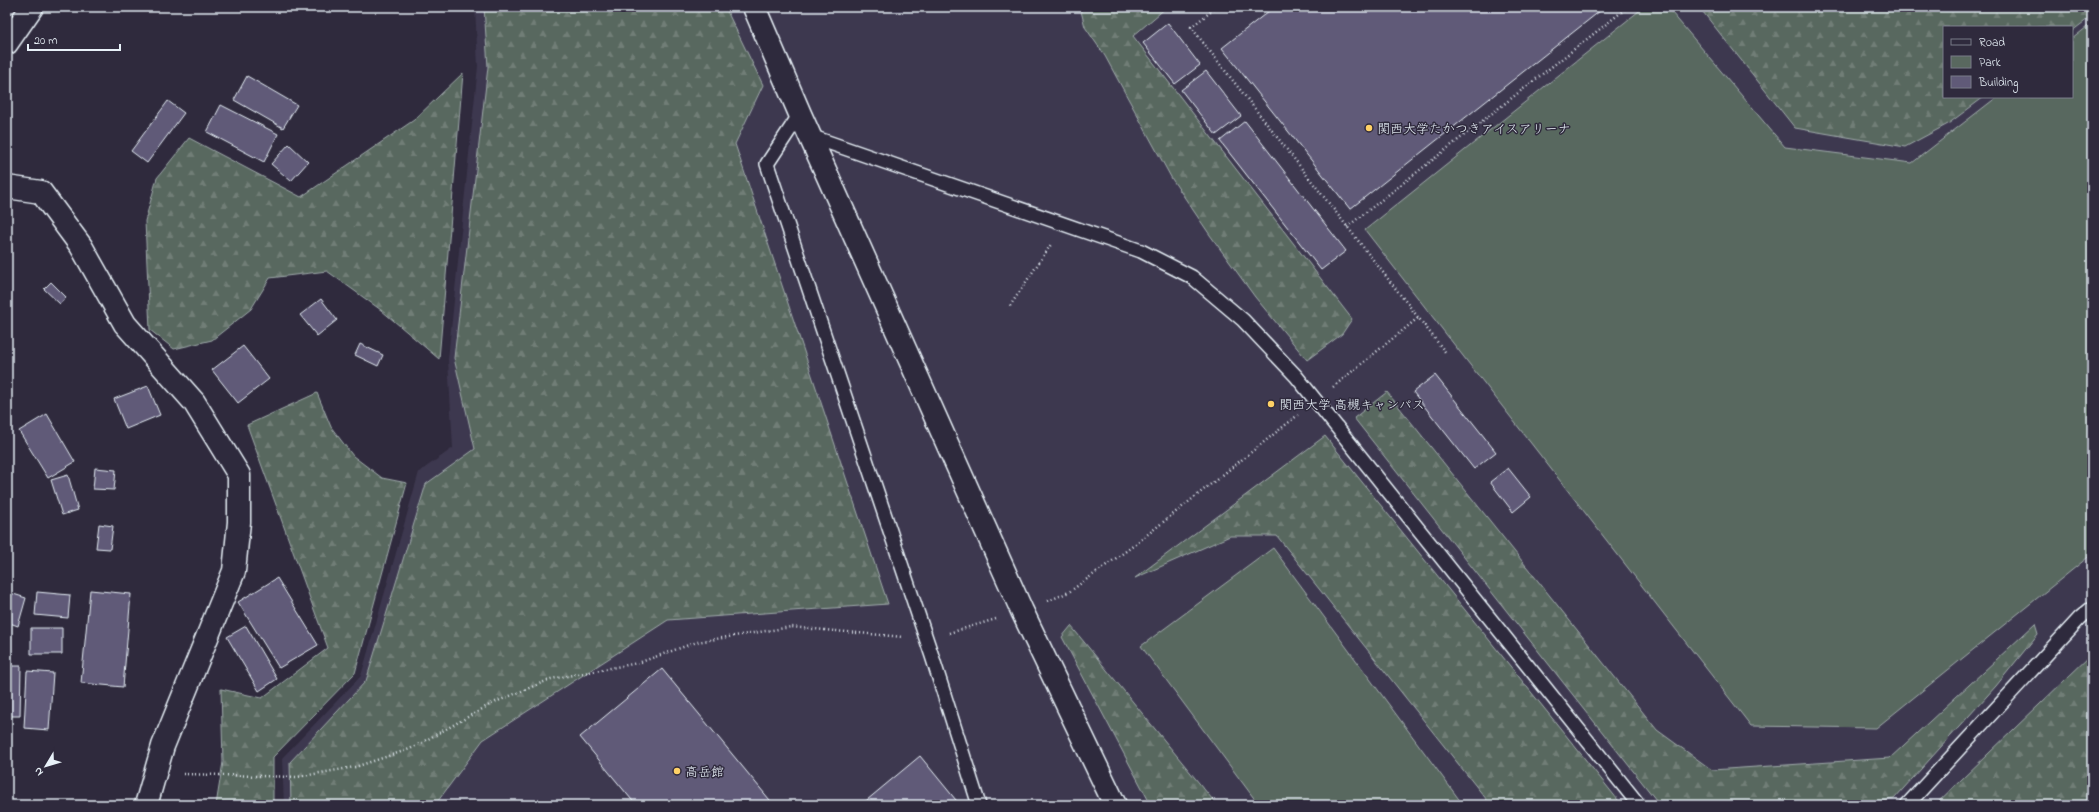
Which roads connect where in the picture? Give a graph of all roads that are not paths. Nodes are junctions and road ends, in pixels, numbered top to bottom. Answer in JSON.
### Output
{"nodes":[{"id":1,"x":32,"y":7,"type":"edge"},
{"id":2,"x":754,"y":7,"type":"edge"},
{"id":3,"x":7,"y":43,"type":"edge"},
{"id":4,"x":800,"y":114,"type":"junction"},
{"id":5,"x":810,"y":136,"type":"junction"},
{"id":6,"x":7,"y":187,"type":"edge"},
{"id":7,"x":2092,"y":608,"type":"edge"},
{"id":8,"x":146,"y":805,"type":"edge"},
{"id":9,"x":979,"y":805,"type":"edge"},
{"id":10,"x":1115,"y":805,"type":"edge"},
{"id":11,"x":1639,"y":805,"type":"edge"},
{"id":12,"x":1907,"y":805,"type":"edge"}],
"edges":[{"from":1,"to":3,"type":"street"},
{"from":2,"to":4,"type":"street"},
{"from":4,"to":5,"type":"street"},
{"from":4,"to":9,"type":"lane"},
{"from":5,"to":10,"type":"street"},
{"from":5,"to":11,"type":"lane"},
{"from":6,"to":8,"type":"street"},
{"from":7,"to":12,"type":"lane"}]}
